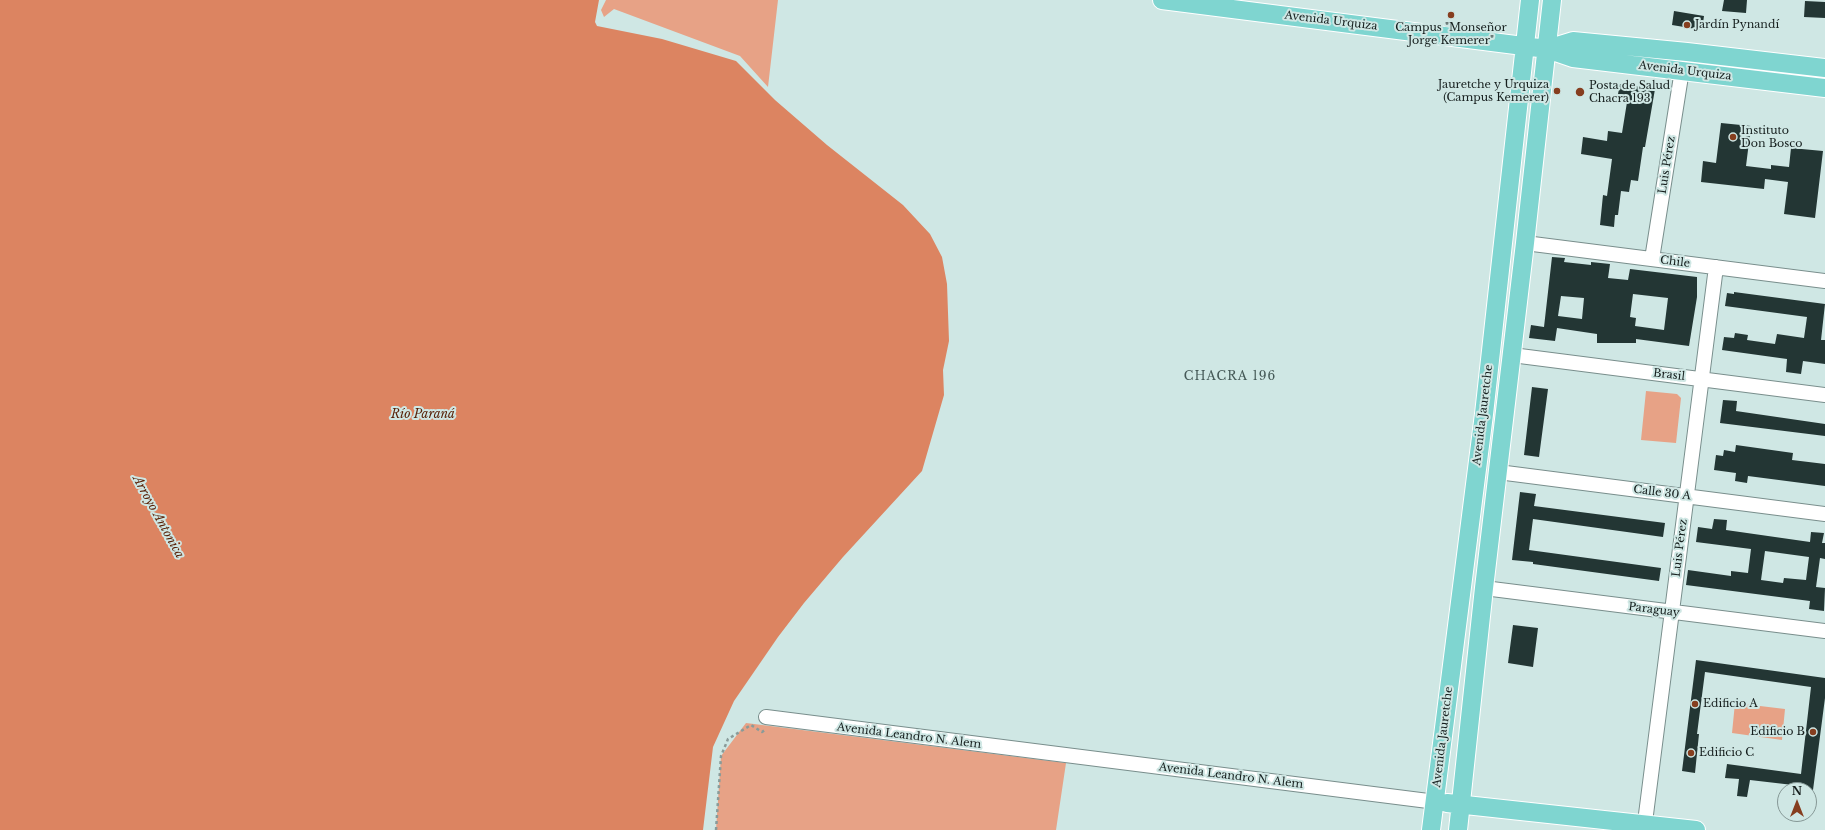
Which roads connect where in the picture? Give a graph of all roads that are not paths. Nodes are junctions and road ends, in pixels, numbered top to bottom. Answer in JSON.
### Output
{"nodes":[{"id":1,"x":1162,"y":0,"type":"edge"},
{"id":2,"x":1530,"y":0,"type":"edge"},
{"id":3,"x":1552,"y":0,"type":"edge"},
{"id":4,"x":1524,"y":46,"type":"junction"},
{"id":5,"x":1547,"y":49,"type":"junction"},
{"id":6,"x":1825,"y":68,"type":"edge"},
{"id":7,"x":1682,"y":70,"type":"junction"},
{"id":8,"x":1825,"y":88,"type":"edge"},
{"id":9,"x":1525,"y":243,"type":"junction"},
{"id":10,"x":1652,"y":259,"type":"junction"},
{"id":11,"x":1716,"y":267,"type":"junction"},
{"id":12,"x":1825,"y":281,"type":"edge"},
{"id":13,"x":1512,"y":355,"type":"junction"},
{"id":14,"x":1702,"y":379,"type":"junction"},
{"id":15,"x":1825,"y":395,"type":"edge"},
{"id":16,"x":1498,"y":472,"type":"junction"},
{"id":17,"x":1687,"y":496,"type":"junction"},
{"id":18,"x":1825,"y":514,"type":"edge"},
{"id":19,"x":1484,"y":588,"type":"junction"},
{"id":20,"x":1672,"y":612,"type":"junction"},
{"id":21,"x":1825,"y":631,"type":"edge"},
{"id":22,"x":766,"y":717,"type":"dead end"},
{"id":23,"x":1448,"y":803,"type":"junction"},
{"id":24,"x":1645,"y":827,"type":"edge"},
{"id":25,"x":1431,"y":830,"type":"edge"},
{"id":26,"x":1458,"y":830,"type":"edge"},
{"id":27,"x":1696,"y":830,"type":"edge"}],
"edges":[{"from":1,"to":4,"type":"main road","name":"Avenida Urquiza"},
{"from":2,"to":4,"type":"main road","name":"Avenida Jauretche"},
{"from":3,"to":5,"type":"main road","name":"Avenida Jauretche"},
{"from":4,"to":5,"type":"main road","name":"Avenida Urquiza"},
{"from":4,"to":23,"type":"main road","name":"Avenida Jauretche"},
{"from":5,"to":6,"type":"main road","name":"Avenida Urquiza"},
{"from":5,"to":7,"type":"main road","name":"Avenida Urquiza"},
{"from":5,"to":9,"type":"main road","name":"Avenida Jauretche"},
{"from":7,"to":8,"type":"main road","name":"Avenida Urquiza"},
{"from":7,"to":10,"type":"street","name":"Luis Pérez"},
{"from":9,"to":10,"type":"street","name":"Chile"},
{"from":9,"to":13,"type":"main road","name":"Avenida Jauretche"},
{"from":10,"to":11,"type":"street","name":"Chile"},
{"from":11,"to":12,"type":"street","name":"Chile"},
{"from":11,"to":14,"type":"street","name":"Luis Pérez"},
{"from":13,"to":14,"type":"street","name":"Brasil"},
{"from":13,"to":16,"type":"main road","name":"Avenida Jauretche"},
{"from":14,"to":15,"type":"street","name":"Brasil"},
{"from":14,"to":17,"type":"street","name":"Luis Pérez"},
{"from":16,"to":17,"type":"street","name":"Calle 30 A"},
{"from":16,"to":19,"type":"main road","name":"Avenida Jauretche"},
{"from":17,"to":18,"type":"street","name":"Calle 30 A"},
{"from":17,"to":20,"type":"street","name":"Luis Pérez"},
{"from":19,"to":20,"type":"street","name":"Paraguay"},
{"from":19,"to":23,"type":"main road","name":"Avenida Jauretche"},
{"from":20,"to":21,"type":"street","name":"Paraguay"},
{"from":20,"to":24,"type":"street","name":"Luis Pérez"},
{"from":22,"to":23,"type":"street","name":"Avenida Leandro N. Alem"},
{"from":23,"to":24,"type":"main road","name":"Avenida Leandro N. Alem"},
{"from":23,"to":25,"type":"main road","name":"Avenida Jauretche"},
{"from":23,"to":26,"type":"main road","name":"Avenida Jauretche"},
{"from":24,"to":27,"type":"main road","name":"Avenida Leandro N. Alem"}]}
